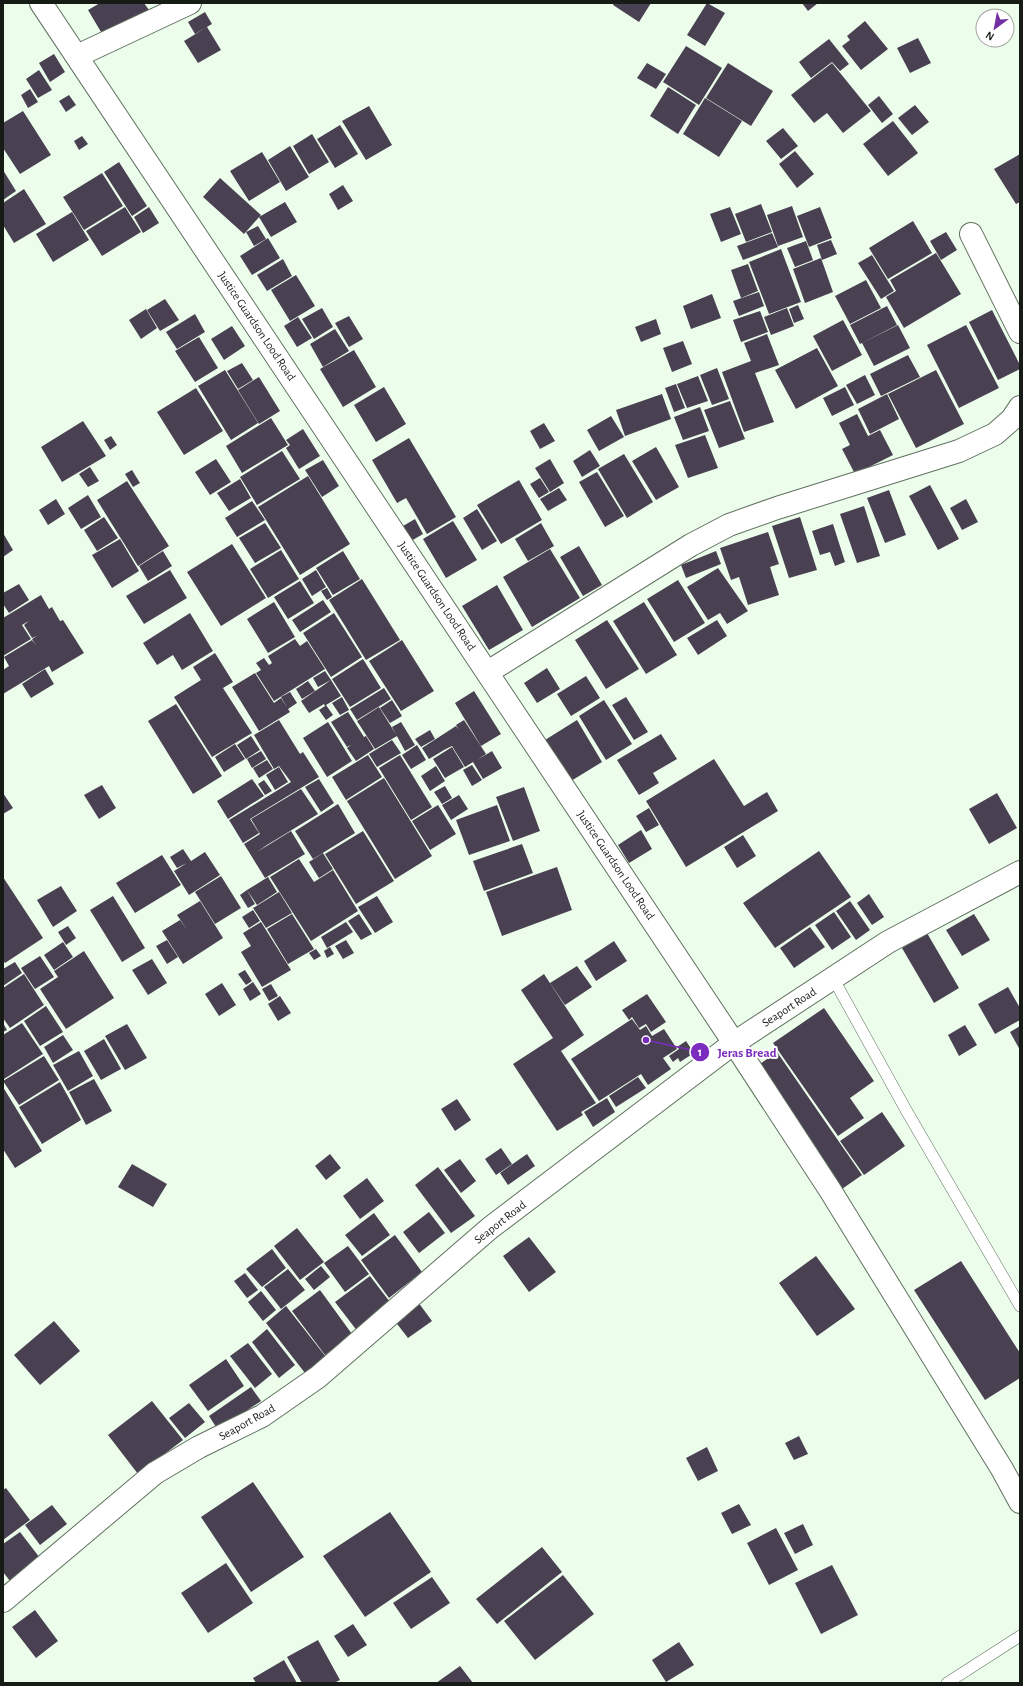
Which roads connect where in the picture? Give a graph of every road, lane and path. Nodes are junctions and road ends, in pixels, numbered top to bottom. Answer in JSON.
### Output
{"nodes":[{"id":1,"x":41,"y":3,"type":"edge"},
{"id":2,"x":190,"y":3,"type":"edge"},
{"id":3,"x":77,"y":56,"type":"junction"},
{"id":4,"x":971,"y":234,"type":"dead end"},
{"id":5,"x":1020,"y":332,"type":"edge"},
{"id":6,"x":1020,"y":407,"type":"edge"},
{"id":7,"x":488,"y":672,"type":"junction"},
{"id":8,"x":1020,"y":872,"type":"edge"},
{"id":9,"x":833,"y":978,"type":"junction"},
{"id":10,"x":734,"y":1043,"type":"junction"},
{"id":11,"x":1020,"y":1306,"type":"edge"},
{"id":12,"x":1020,"y":1502,"type":"edge"},
{"id":13,"x":3,"y":1601,"type":"edge"},
{"id":14,"x":1020,"y":1636,"type":"edge"},
{"id":15,"x":947,"y":1683,"type":"edge"}],
"edges":[{"from":1,"to":3,"type":"street","name":"Justice Guardson Lood Road"},
{"from":2,"to":3,"type":"street"},
{"from":3,"to":7,"type":"street","name":"Justice Guardson Lood Road"},
{"from":4,"to":5,"type":"street"},
{"from":6,"to":7,"type":"street"},
{"from":7,"to":10,"type":"street","name":"Justice Guardson Lood Road"},
{"from":8,"to":9,"type":"street","name":"Seaport Road"},
{"from":9,"to":10,"type":"street","name":"Seaport Road"},
{"from":9,"to":11,"type":"lane"},
{"from":10,"to":12,"type":"street","name":"Justice Guardson Lood Road"},
{"from":10,"to":13,"type":"street","name":"Seaport Road"},
{"from":14,"to":15,"type":"lane"}]}
